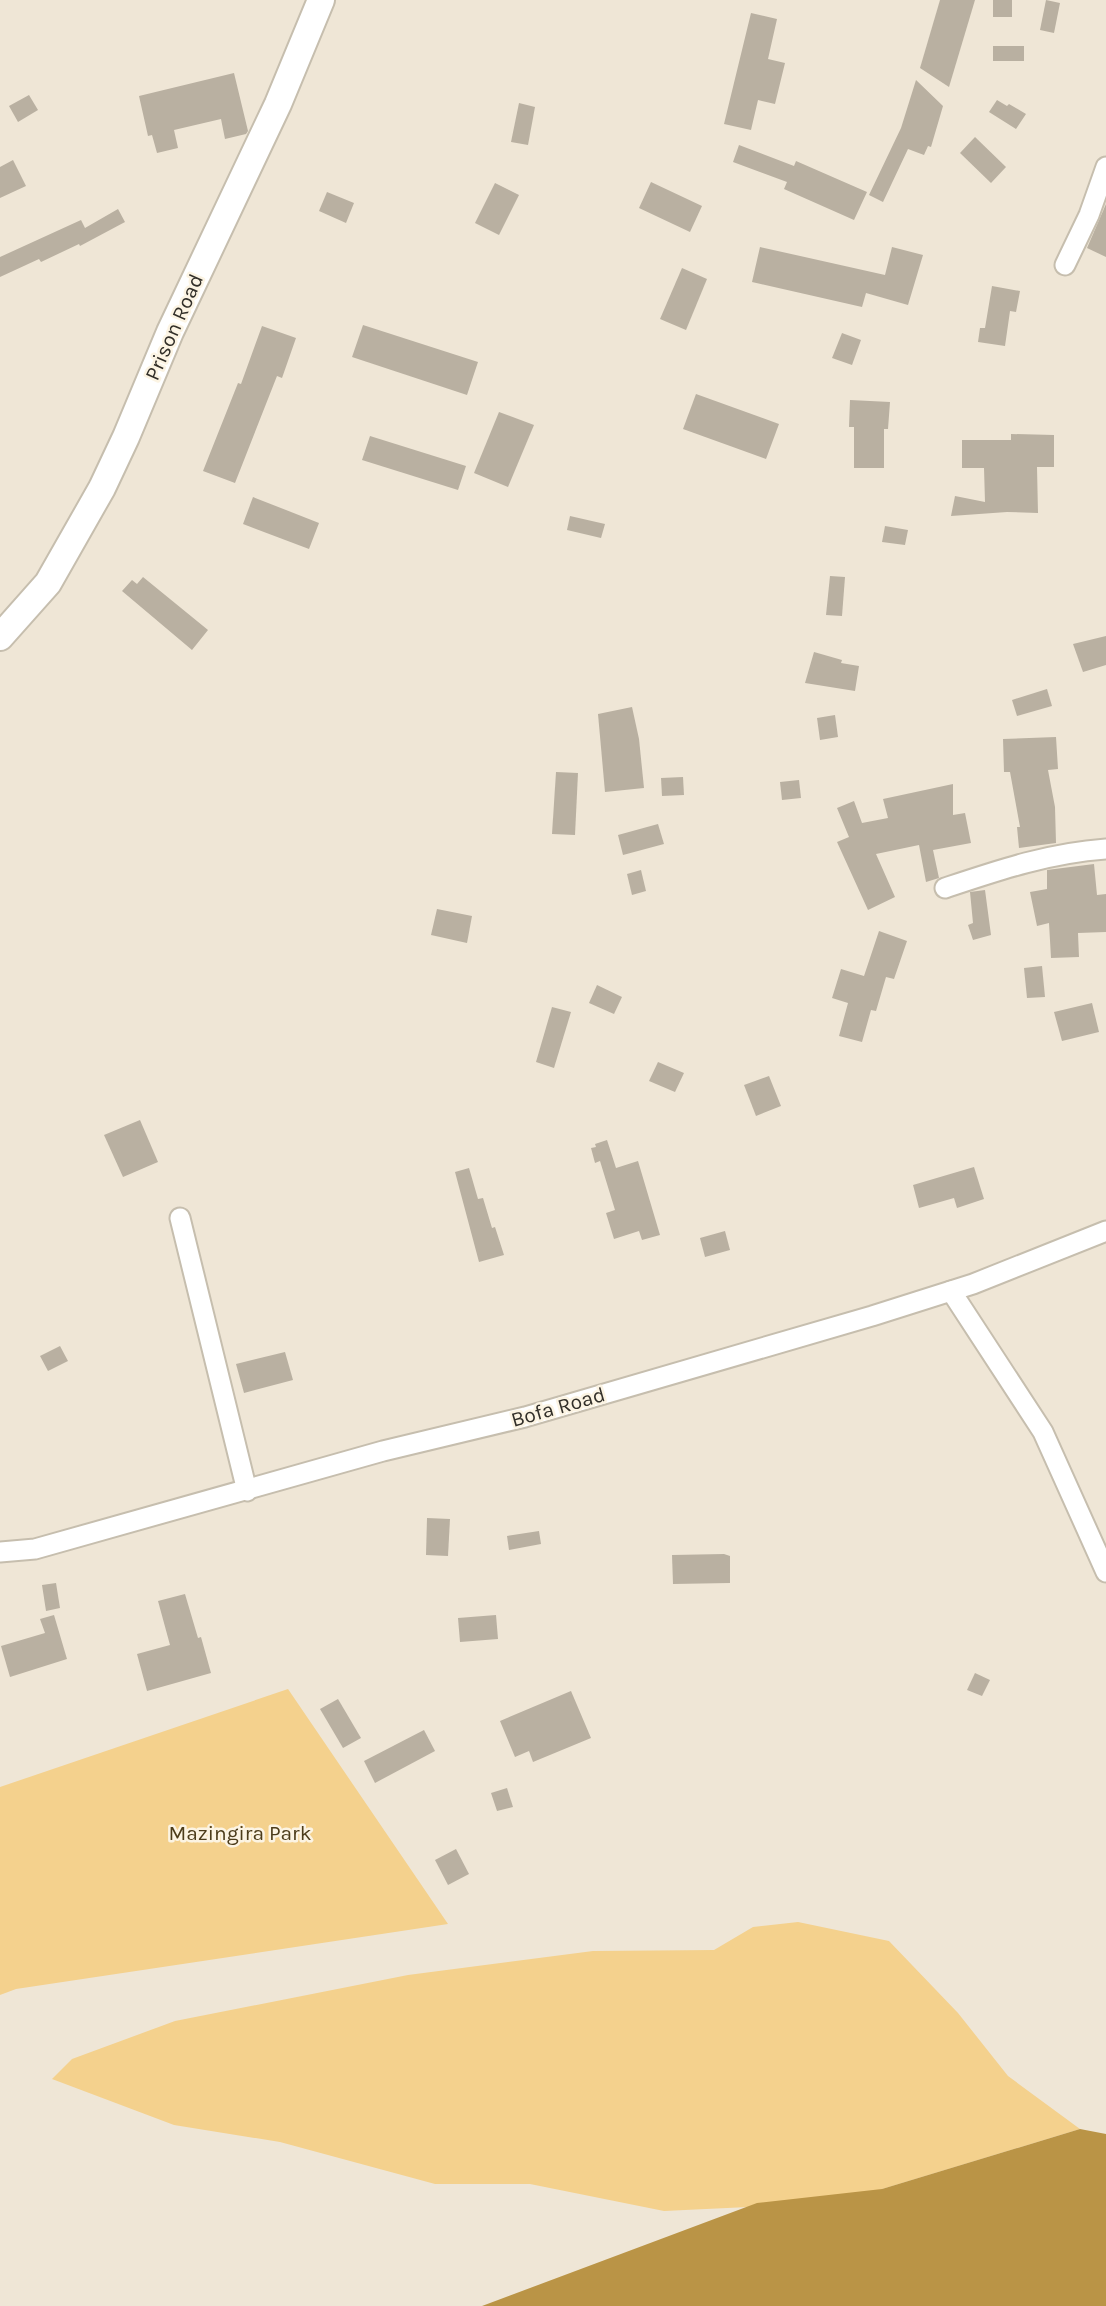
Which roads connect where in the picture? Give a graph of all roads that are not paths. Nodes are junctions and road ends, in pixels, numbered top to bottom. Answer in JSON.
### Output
{"nodes":[{"id":1,"x":321,"y":0,"type":"edge"},
{"id":2,"x":1106,"y":167,"type":"edge"},
{"id":3,"x":1065,"y":265,"type":"dead end"},
{"id":4,"x":0,"y":637,"type":"edge"},
{"id":5,"x":1106,"y":849,"type":"edge"},
{"id":6,"x":945,"y":888,"type":"dead end"},
{"id":7,"x":180,"y":1218,"type":"dead end"},
{"id":8,"x":1106,"y":1231,"type":"edge"},
{"id":9,"x":951,"y":1291,"type":"junction"},
{"id":10,"x":247,"y":1491,"type":"junction"},
{"id":11,"x":0,"y":1552,"type":"edge"},
{"id":12,"x":1106,"y":1572,"type":"edge"}],
"edges":[{"from":1,"to":4,"type":"street","name":"Prison Road"},
{"from":2,"to":3,"type":"street"},
{"from":5,"to":6,"type":"street"},
{"from":7,"to":10,"type":"street"},
{"from":8,"to":9,"type":"street","name":"Bofa Road"},
{"from":9,"to":10,"type":"street","name":"Bofa Road"},
{"from":9,"to":12,"type":"street"},
{"from":10,"to":11,"type":"street","name":"Bofa Road"}]}
